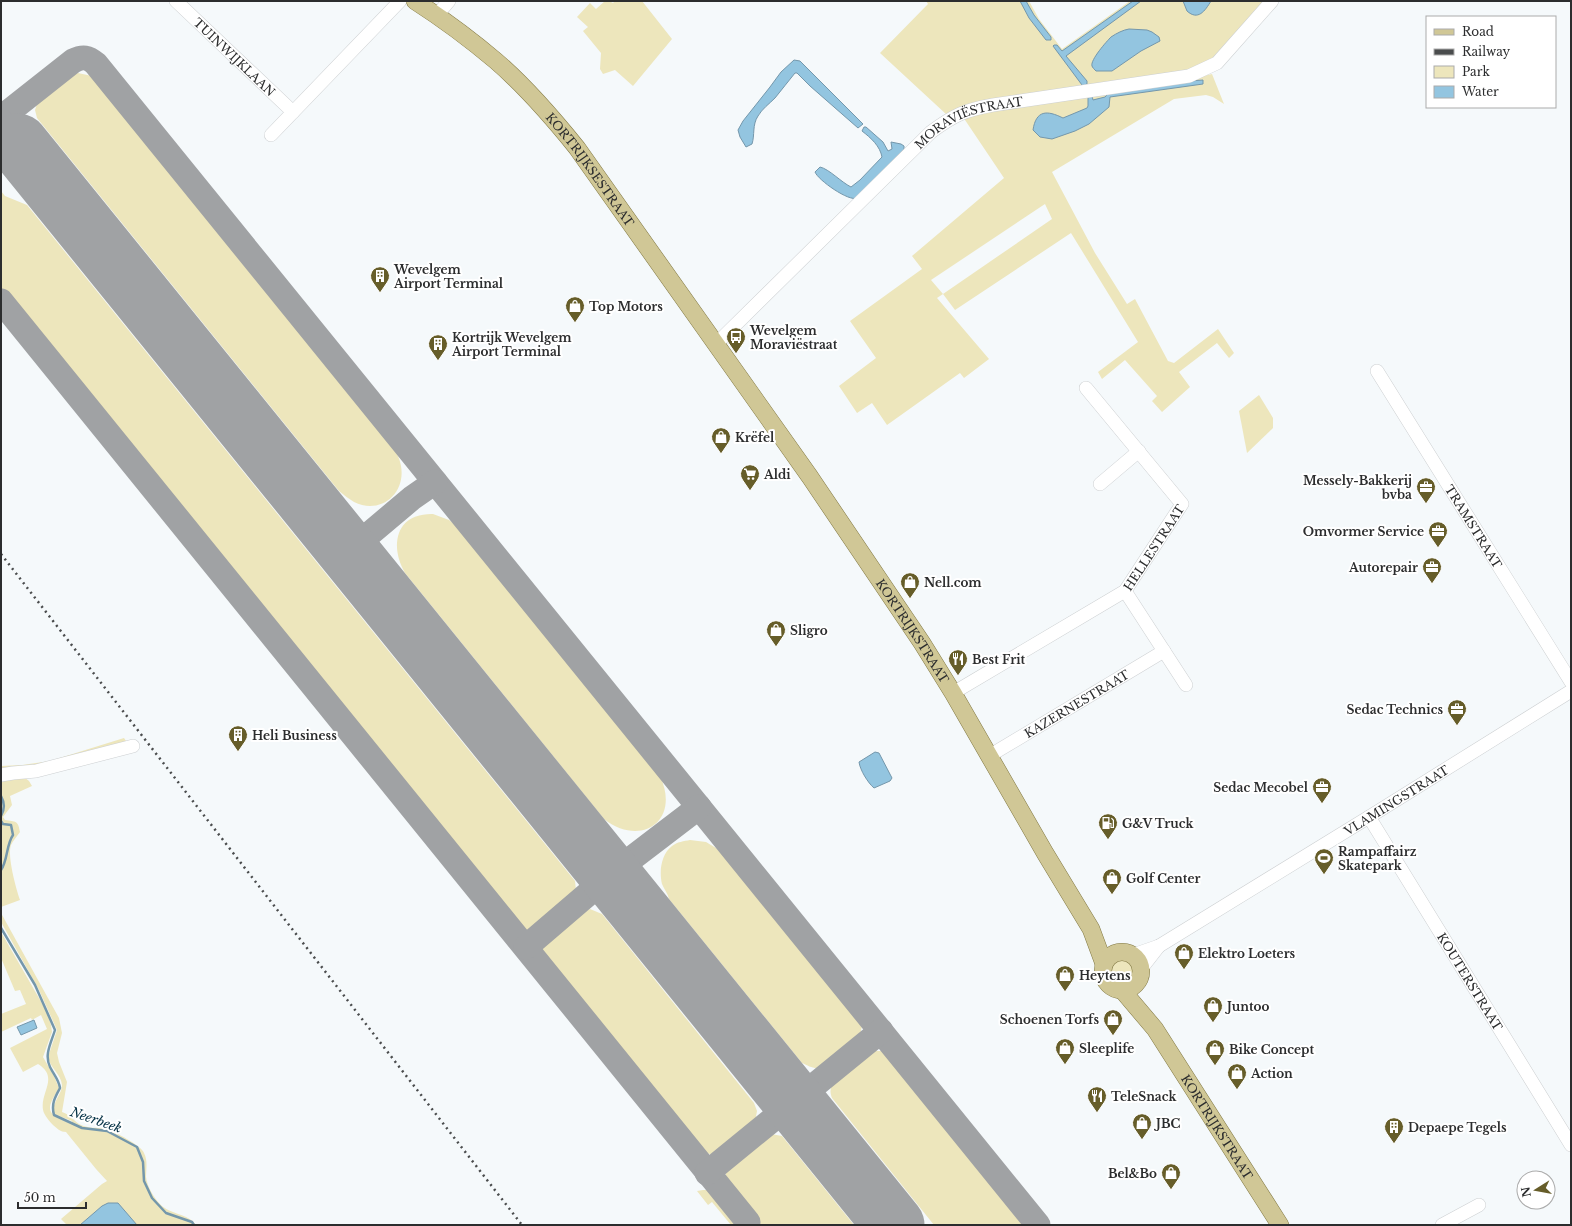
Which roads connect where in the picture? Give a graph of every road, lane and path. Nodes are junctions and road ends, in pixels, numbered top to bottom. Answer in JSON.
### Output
{"nodes":[{"id":1,"x":176,"y":1,"type":"edge"},
{"id":2,"x":400,"y":1,"type":"edge"},
{"id":3,"x":415,"y":1,"type":"edge"},
{"id":4,"x":449,"y":1,"type":"edge"},
{"id":5,"x":1272,"y":1,"type":"edge"},
{"id":6,"x":439,"y":17,"type":"junction"},
{"id":7,"x":293,"y":112,"type":"junction"},
{"id":8,"x":271,"y":135,"type":"dead end"},
{"id":9,"x":716,"y":344,"type":"junction"},
{"id":10,"x":1377,"y":371,"type":"dead end"},
{"id":11,"x":1086,"y":388,"type":"dead end"},
{"id":12,"x":1140,"y":451,"type":"junction"},
{"id":13,"x":1100,"y":484,"type":"dead end"},
{"id":14,"x":1125,"y":591,"type":"junction"},
{"id":15,"x":1164,"y":651,"type":"junction"},
{"id":16,"x":1571,"y":682,"type":"edge"},
{"id":17,"x":1186,"y":685,"type":"dead end"},
{"id":18,"x":1571,"y":691,"type":"edge"},
{"id":19,"x":953,"y":693,"type":"junction"},
{"id":20,"x":133,"y":746,"type":"dead end"},
{"id":21,"x":989,"y":756,"type":"junction"},
{"id":22,"x":1,"y":775,"type":"edge"},
{"id":23,"x":1369,"y":817,"type":"junction"},
{"id":24,"x":1091,"y":929,"type":"junction"},
{"id":25,"x":1104,"y":964,"type":"junction"},
{"id":26,"x":1130,"y":970,"type":"junction"},
{"id":27,"x":1571,"y":1145,"type":"edge"},
{"id":28,"x":1479,"y":1205,"type":"dead end"},
{"id":29,"x":1280,"y":1225,"type":"edge"},
{"id":30,"x":1442,"y":1225,"type":"edge"}],
"edges":[{"from":1,"to":7,"type":"street","name":"TUINWIJKLAAN"},
{"from":2,"to":7,"type":"street"},
{"from":3,"to":6,"type":"main road","name":"KORTRIJKSESTRAAT"},
{"from":4,"to":6,"type":"street"},
{"from":5,"to":9,"type":"street","name":"MORAVIËSTRAAT"},
{"from":6,"to":9,"type":"main road","name":"KORTRIJKSESTRAAT"},
{"from":7,"to":8,"type":"street"},
{"from":9,"to":19,"type":"main road","name":"KORTRIJKSTRAAT"},
{"from":10,"to":16,"type":"street","name":"TRAMSTRAAT"},
{"from":11,"to":12,"type":"street","name":"HELLESTRAAT"},
{"from":12,"to":13,"type":"street"},
{"from":12,"to":14,"type":"street","name":"HELLESTRAAT"},
{"from":14,"to":15,"type":"street"},
{"from":14,"to":19,"type":"street","name":"HELLESTRAAT"},
{"from":15,"to":17,"type":"street"},
{"from":15,"to":21,"type":"street","name":"KAZERNESTRAAT"},
{"from":18,"to":23,"type":"street","name":"VLAMINGSTRAAT"},
{"from":19,"to":21,"type":"main road","name":"KORTRIJKSTRAAT"},
{"from":20,"to":22,"type":"street"},
{"from":21,"to":24,"type":"main road","name":"KORTRIJKSTRAAT"},
{"from":23,"to":26,"type":"street","name":"VLAMINGSTRAAT"},
{"from":23,"to":27,"type":"street","name":"KOUTERSTRAAT"},
{"from":24,"to":25,"type":"main road","name":"KORTRIJKSTRAAT"},
{"from":24,"to":26,"type":"main road","name":"KORTRIJKSTRAAT"},
{"from":25,"to":26,"type":"main road"},
{"from":25,"to":26,"type":"main road","name":"KORTRIJKSTRAAT"},
{"from":26,"to":29,"type":"main road","name":"KORTRIJKSTRAAT"},
{"from":28,"to":30,"type":"street"}]}
